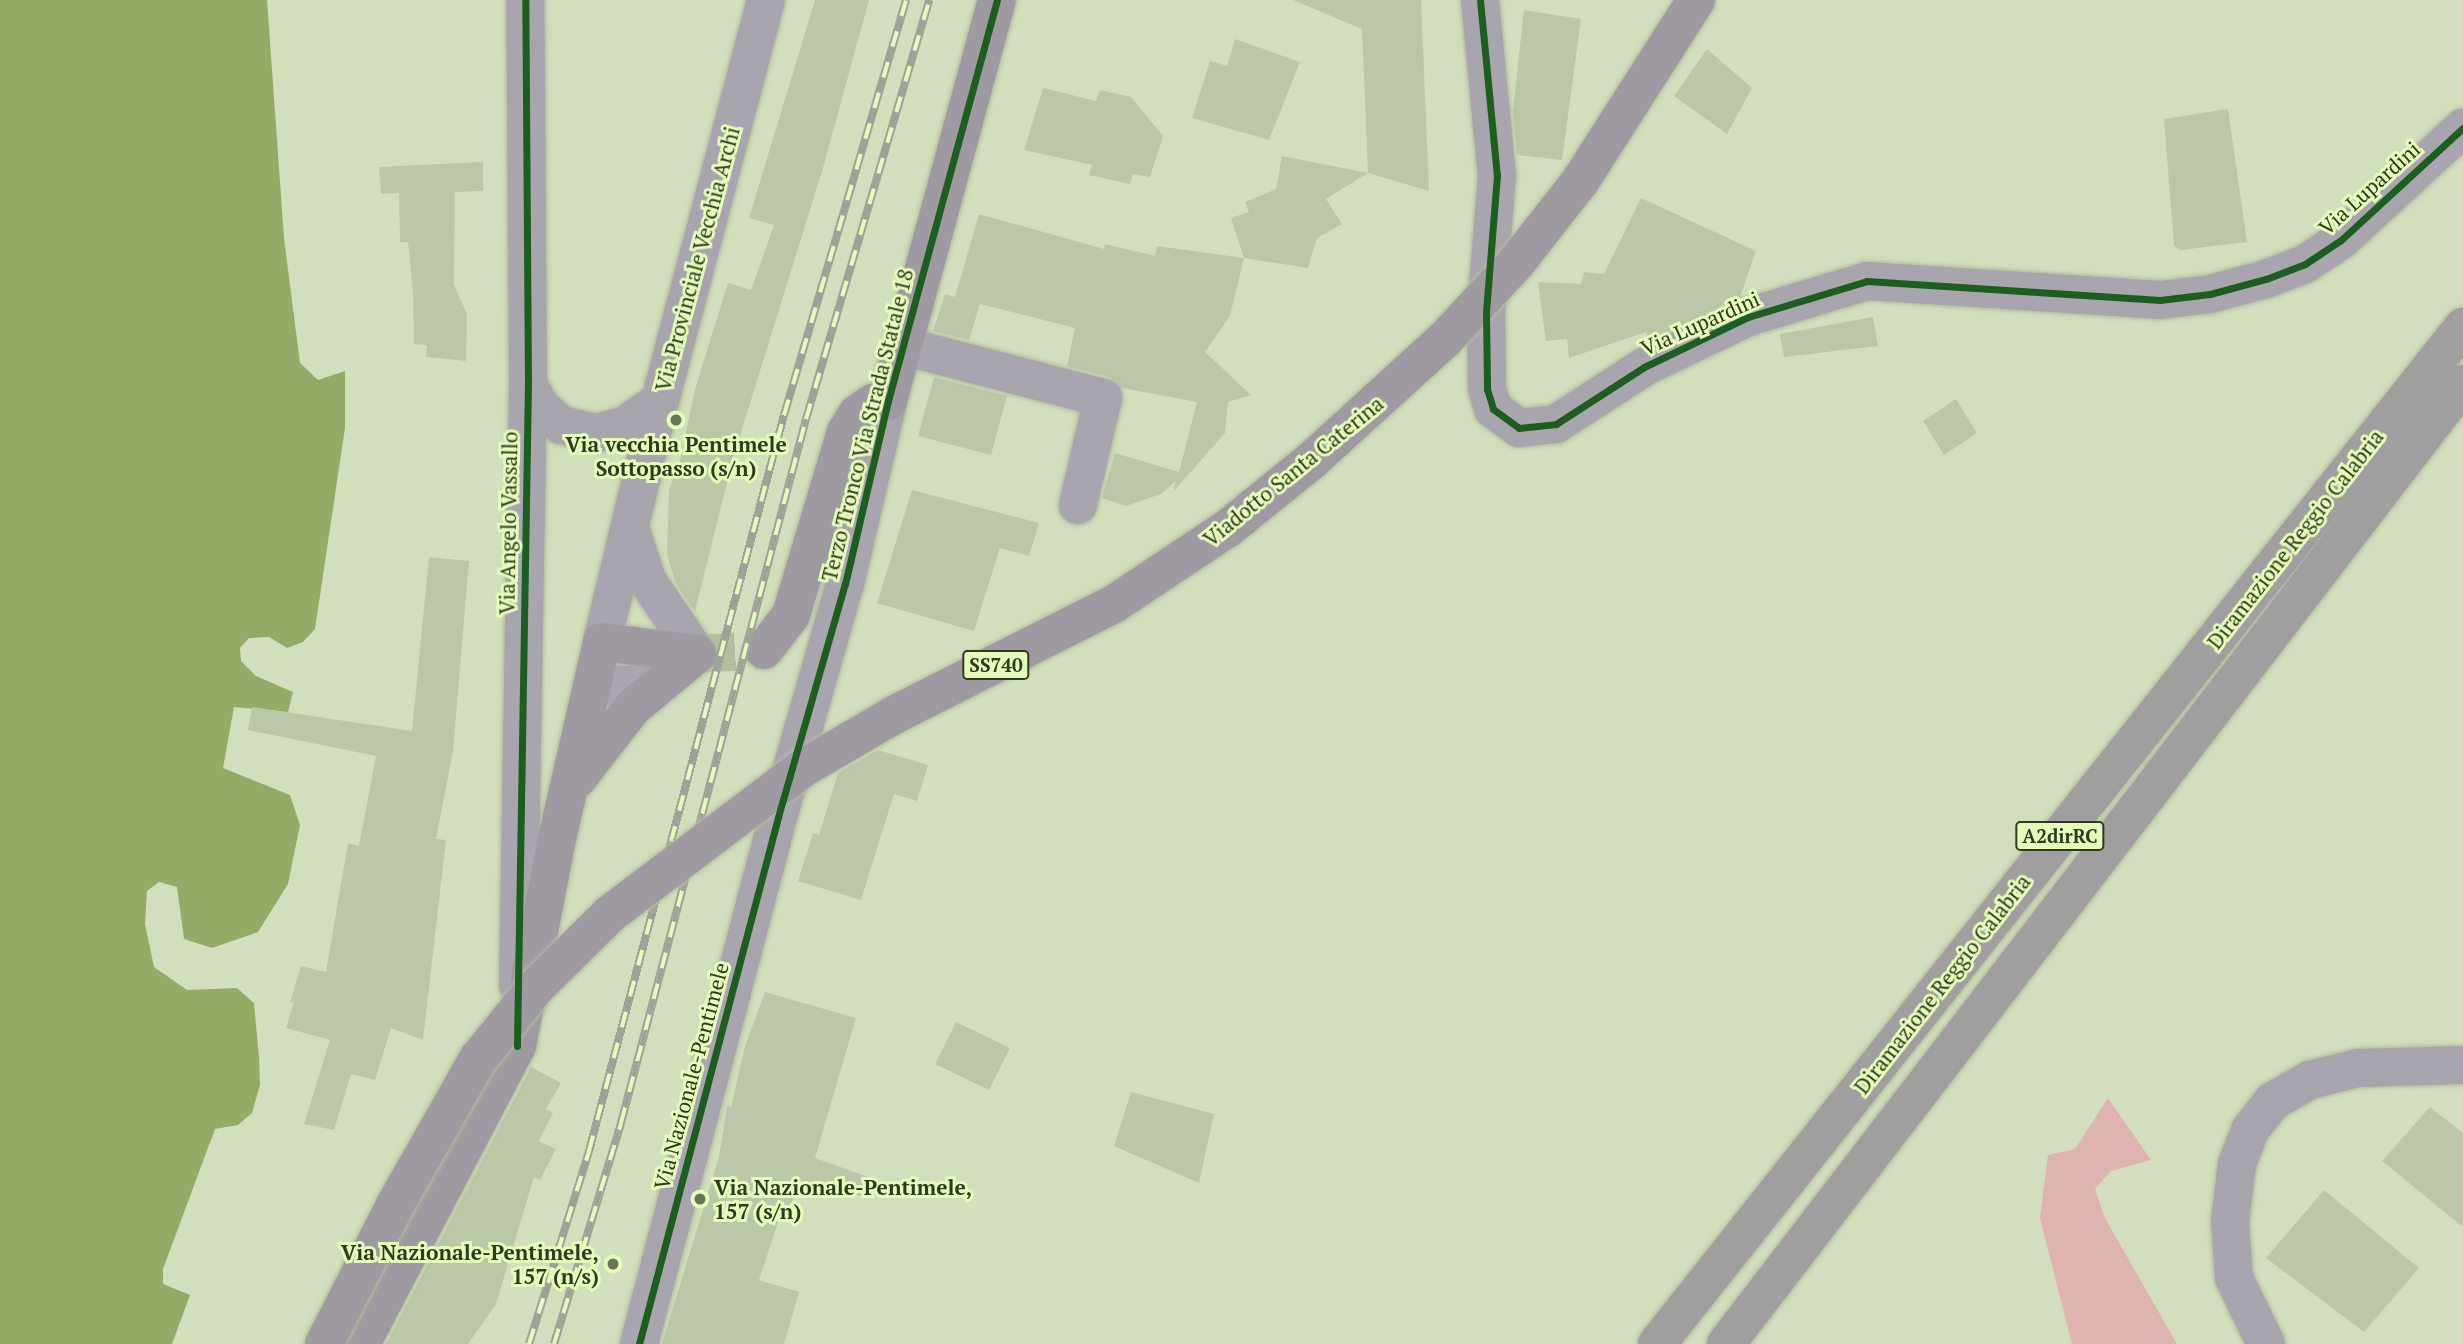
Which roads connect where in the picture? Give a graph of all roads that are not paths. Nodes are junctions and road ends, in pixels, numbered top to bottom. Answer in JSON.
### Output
{"nodes":[{"id":1,"x":525,"y":0,"type":"edge"},
{"id":2,"x":766,"y":0,"type":"edge"},
{"id":3,"x":997,"y":0,"type":"edge"},
{"id":4,"x":1480,"y":0,"type":"edge"},
{"id":5,"x":1696,"y":0,"type":"edge"},
{"id":6,"x":2463,"y":128,"type":"edge"},
{"id":7,"x":2463,"y":327,"type":"edge"},
{"id":8,"x":903,"y":346,"type":"junction"},
{"id":9,"x":528,"y":384,"type":"junction"},
{"id":10,"x":2463,"y":384,"type":"edge"},
{"id":11,"x":660,"y":401,"type":"junction"},
{"id":12,"x":888,"y":401,"type":"junction"},
{"id":13,"x":1078,"y":505,"type":"dead end"},
{"id":14,"x":631,"y":530,"type":"junction"},
{"id":15,"x":602,"y":642,"type":"junction"},
{"id":16,"x":764,"y":650,"type":"dead end"},
{"id":17,"x":697,"y":654,"type":"junction"},
{"id":18,"x":659,"y":683,"type":"junction"},
{"id":19,"x":592,"y":687,"type":"junction"},
{"id":20,"x":569,"y":789,"type":"junction"},
{"id":21,"x":778,"y":817,"type":"joint"},
{"id":22,"x":517,"y":1046,"type":"junction"},
{"id":23,"x":2463,"y":1065,"type":"edge"},
{"id":24,"x":324,"y":1344,"type":"edge"},
{"id":25,"x":361,"y":1344,"type":"edge"},
{"id":26,"x":639,"y":1344,"type":"edge"},
{"id":27,"x":1657,"y":1344,"type":"edge"},
{"id":28,"x":1726,"y":1344,"type":"edge"},
{"id":29,"x":2266,"y":1344,"type":"edge"}],
"edges":[{"from":1,"to":9,"type":"street","name":"Via Angelo Vassallo"},
{"from":2,"to":11,"type":"street","name":"Via Provinciale Vecchia Archi"},
{"from":3,"to":8,"type":"main road","name":"Terzo Tronco Via Strada Statale 18"},
{"from":4,"to":6,"type":"street","name":"Via Lupardini"},
{"from":5,"to":24,"type":"main road","name":"Viadotto Santa Caterina","number":"SS740","bridge":true},
{"from":7,"to":27,"type":"highway","name":"Diramazione Reggio Calabria","number":"A2dirRC"},
{"from":8,"to":12,"type":"main road","name":"Terzo Tronco Via Strada Statale 18"},
{"from":8,"to":13,"type":"street"},
{"from":9,"to":11,"type":"street"},
{"from":9,"to":22,"type":"street","name":"Via Angelo Vassallo"},
{"from":10,"to":28,"type":"highway","name":"Diramazione Reggio Calabria","number":"A2dirRC"},
{"from":11,"to":14,"type":"street","name":"Via Provinciale Vecchia Archi"},
{"from":12,"to":16,"type":"main road"},
{"from":12,"to":21,"type":"street","name":"Terzo Tronco Via Strada Statale 18"},
{"from":14,"to":15,"type":"street","name":"Via Provinciale Vecchia Archi"},
{"from":14,"to":17,"type":"street"},
{"from":15,"to":17,"type":"main road"},
{"from":15,"to":19,"type":"main road"},
{"from":17,"to":18,"type":"main road"},
{"from":18,"to":19,"type":"street"},
{"from":18,"to":20,"type":"main road"},
{"from":19,"to":20,"type":"main road"},
{"from":20,"to":22,"type":"main road"},
{"from":21,"to":26,"type":"street","name":"Via Nazionale-Pentimele"},
{"from":22,"to":25,"type":"main road"},
{"from":23,"to":29,"type":"street"}]}
